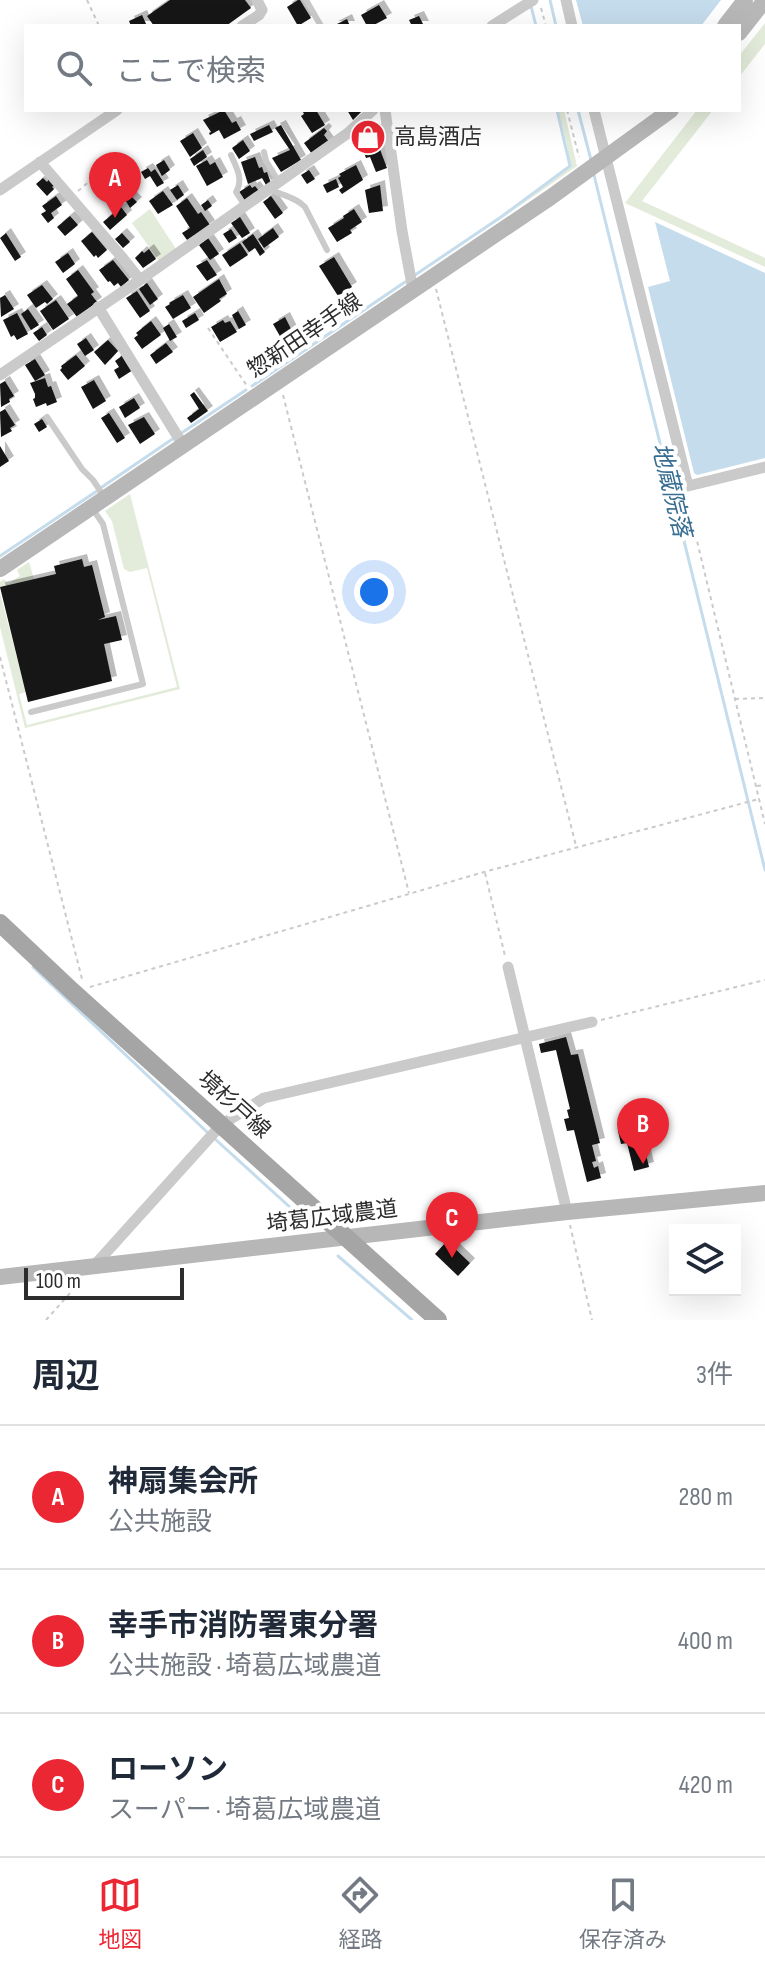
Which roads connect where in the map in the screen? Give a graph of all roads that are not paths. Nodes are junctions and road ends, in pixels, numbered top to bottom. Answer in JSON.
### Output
{"nodes":[{"id":1,"x":257,"y":0,"type":"edge"},
{"id":2,"x":306,"y":0,"type":"edge"},
{"id":3,"x":533,"y":0,"type":"edge"},
{"id":4,"x":566,"y":0,"type":"edge"},
{"id":5,"x":745,"y":0,"type":"edge"},
{"id":6,"x":765,"y":0,"type":"edge"},
{"id":7,"x":245,"y":24,"type":"edge"},
{"id":8,"x":320,"y":24,"type":"edge"},
{"id":9,"x":495,"y":24,"type":"edge"},
{"id":10,"x":572,"y":24,"type":"edge"},
{"id":11,"x":727,"y":24,"type":"edge"},
{"id":12,"x":741,"y":30,"type":"edge"},
{"id":13,"x":114,"y":112,"type":"edge"},
{"id":14,"x":371,"y":112,"type":"edge"},
{"id":15,"x":385,"y":112,"type":"edge"},
{"id":16,"x":594,"y":112,"type":"edge"},
{"id":17,"x":658,"y":112,"type":"edge"},
{"id":18,"x":668,"y":112,"type":"edge"},
{"id":19,"x":634,"y":138,"type":"junction"},
{"id":20,"x":264,"y":152,"type":"dead end"},
{"id":21,"x":231,"y":155,"type":"dead end"},
{"id":22,"x":40,"y":162,"type":"junction"},
{"id":23,"x":594,"y":166,"type":"junction"},
{"id":24,"x":274,"y":186,"type":"junction"},
{"id":25,"x":0,"y":190,"type":"edge"},
{"id":26,"x":245,"y":206,"type":"junction"},
{"id":27,"x":327,"y":250,"type":"dead end"},
{"id":28,"x":140,"y":280,"type":"junction"},
{"id":29,"x":413,"y":290,"type":"junction"},
{"id":30,"x":98,"y":307,"type":"junction"},
{"id":31,"x":0,"y":375,"type":"edge"},
{"id":32,"x":47,"y":417,"type":"dead end"},
{"id":33,"x":183,"y":445,"type":"junction"},
{"id":34,"x":765,"y":467,"type":"edge"},
{"id":35,"x":98,"y":503,"type":"junction"},
{"id":36,"x":0,"y":569,"type":"edge"},
{"id":37,"x":31,"y":712,"type":"dead end"},
{"id":38,"x":0,"y":923,"type":"edge"},
{"id":39,"x":508,"y":967,"type":"road end"},
{"id":40,"x":592,"y":1022,"type":"road end"},
{"id":41,"x":525,"y":1037,"type":"junction"},
{"id":42,"x":221,"y":1125,"type":"junction"},
{"id":43,"x":765,"y":1193,"type":"edge"},
{"id":44,"x":567,"y":1212,"type":"junction"},
{"id":45,"x":346,"y":1237,"type":"junction"},
{"id":46,"x":93,"y":1267,"type":"junction"},
{"id":47,"x":0,"y":1277,"type":"edge"},
{"id":48,"x":438,"y":1320,"type":"edge"}],
"edges":[{"from":1,"to":7,"type":"street"},
{"from":2,"to":8,"type":"lane"},
{"from":3,"to":9,"type":"street"},
{"from":4,"to":10,"type":"street"},
{"from":5,"to":11,"type":"main road"},
{"from":6,"to":12,"type":"main road"},
{"from":13,"to":22,"type":"street"},
{"from":14,"to":24,"type":"street"},
{"from":15,"to":29,"type":"street"},
{"from":16,"to":23,"type":"street"},
{"from":17,"to":19,"type":"main road","name":"惣新田幸手線"},
{"from":18,"to":19,"type":"main road","name":"惣新田幸手線"},
{"from":19,"to":23,"type":"main road","name":"惣新田幸手線"},
{"from":20,"to":24,"type":"lane"},
{"from":21,"to":26,"type":"lane"},
{"from":22,"to":25,"type":"street"},
{"from":22,"to":28,"type":"street"},
{"from":23,"to":29,"type":"main road","name":"惣新田幸手線"},
{"from":23,"to":34,"type":"street"},
{"from":24,"to":26,"type":"street"},
{"from":24,"to":27,"type":"lane"},
{"from":26,"to":28,"type":"street"},
{"from":28,"to":30,"type":"street"},
{"from":29,"to":33,"type":"main road","name":"惣新田幸手線"},
{"from":30,"to":31,"type":"street"},
{"from":30,"to":33,"type":"street"},
{"from":32,"to":35,"type":"lane"},
{"from":33,"to":35,"type":"main road","name":"惣新田幸手線"},
{"from":35,"to":36,"type":"main road","name":"惣新田幸手線"},
{"from":35,"to":37,"type":"lane"},
{"from":38,"to":42,"type":"main road","name":"境杉戸線"},
{"from":39,"to":41,"type":"street"},
{"from":40,"to":41,"type":"street"},
{"from":41,"to":42,"type":"street"},
{"from":41,"to":44,"type":"street"},
{"from":42,"to":45,"type":"main road","name":"境杉戸線"},
{"from":42,"to":46,"type":"street"},
{"from":43,"to":44,"type":"main road","name":"埼葛広域農道"},
{"from":44,"to":45,"type":"main road","name":"埼葛広域農道"},
{"from":45,"to":46,"type":"main road","name":"埼葛広域農道"},
{"from":45,"to":48,"type":"main road","name":"境杉戸線"},
{"from":46,"to":47,"type":"main road","name":"埼葛広域農道"}]}
